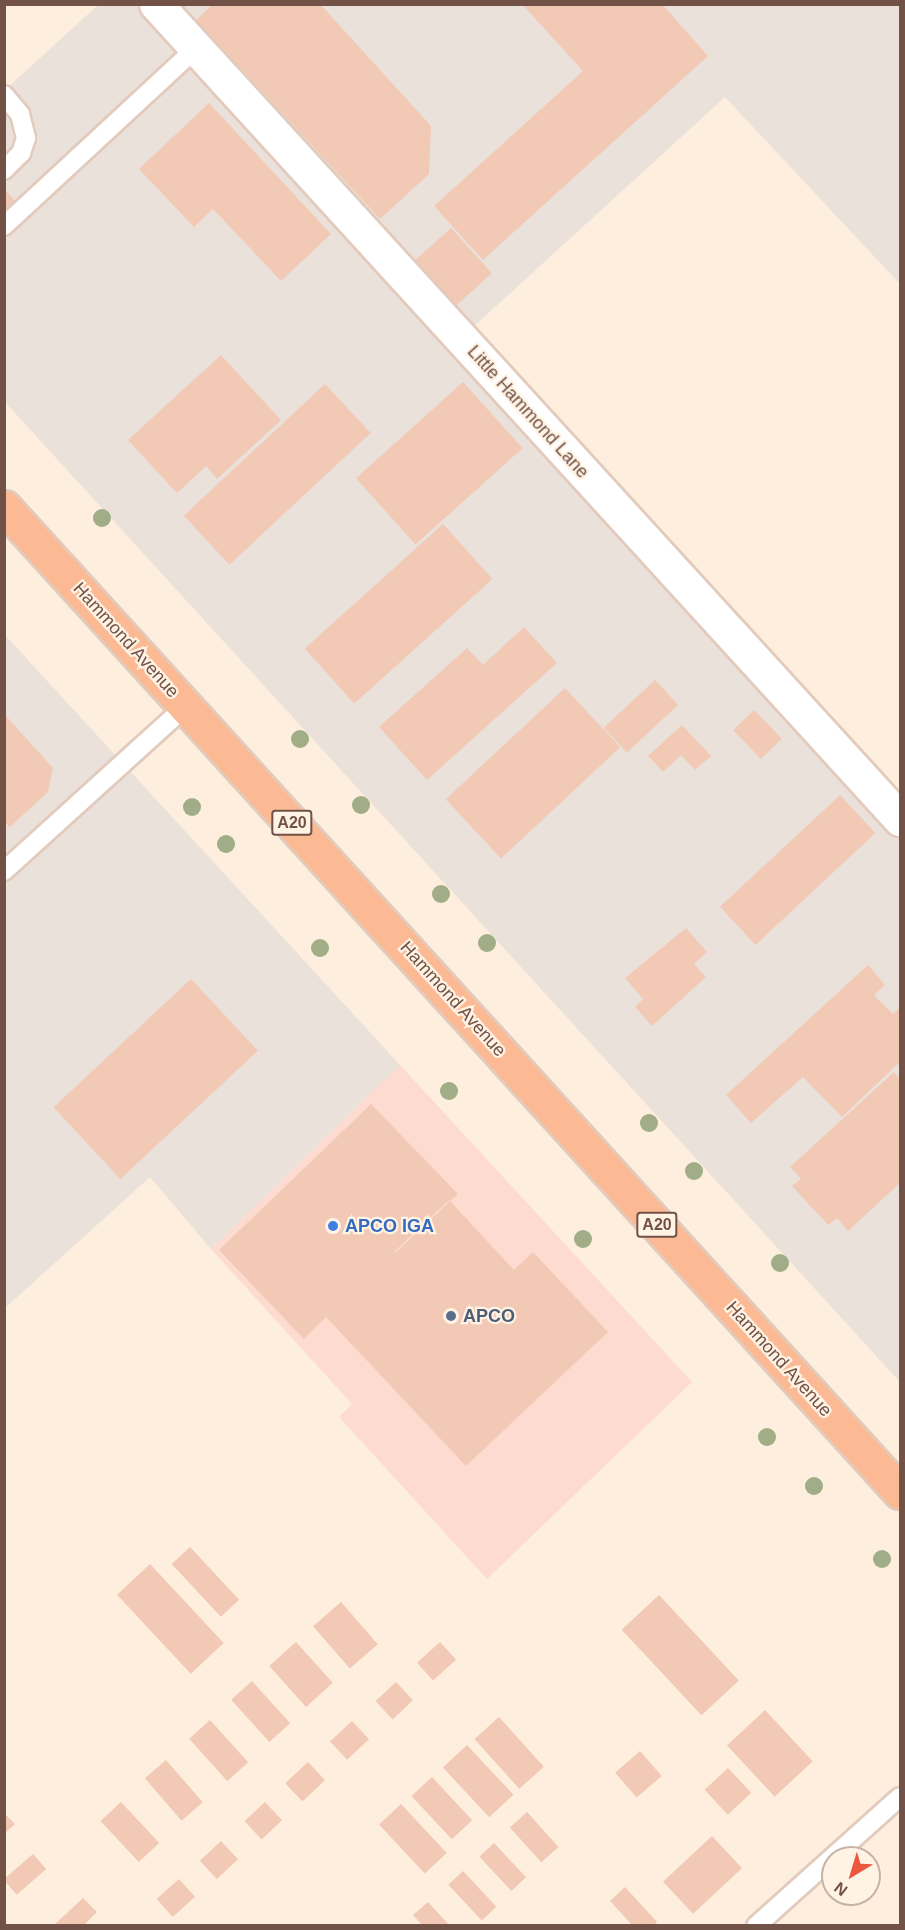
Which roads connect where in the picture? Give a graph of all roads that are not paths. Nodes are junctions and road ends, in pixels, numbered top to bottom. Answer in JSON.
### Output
{"nodes":[{"id":1,"x":156,"y":4,"type":"edge"},
{"id":2,"x":196,"y":48,"type":"junction"},
{"id":3,"x":4,"y":95,"type":"edge"},
{"id":4,"x":4,"y":170,"type":"edge"},
{"id":5,"x":4,"y":226,"type":"edge"},
{"id":6,"x":5,"y":509,"type":"edge"},
{"id":7,"x":186,"y":706,"type":"junction"},
{"id":8,"x":900,"y":819,"type":"edge"},
{"id":9,"x":4,"y":871,"type":"edge"},
{"id":10,"x":900,"y":1492,"type":"edge"},
{"id":11,"x":900,"y":1797,"type":"edge"},
{"id":12,"x":756,"y":1926,"type":"edge"}],
"edges":[{"from":1,"to":2,"type":"street","name":"Little Hammond Lane"},
{"from":2,"to":5,"type":"lane"},
{"from":2,"to":8,"type":"street","name":"Little Hammond Lane"},
{"from":3,"to":4,"type":"lane"},
{"from":6,"to":7,"type":"highway","name":"Hammond Avenue","number":"A20"},
{"from":7,"to":9,"type":"lane"},
{"from":7,"to":10,"type":"highway","name":"Hammond Avenue","number":"A20"},
{"from":11,"to":12,"type":"lane"}]}
